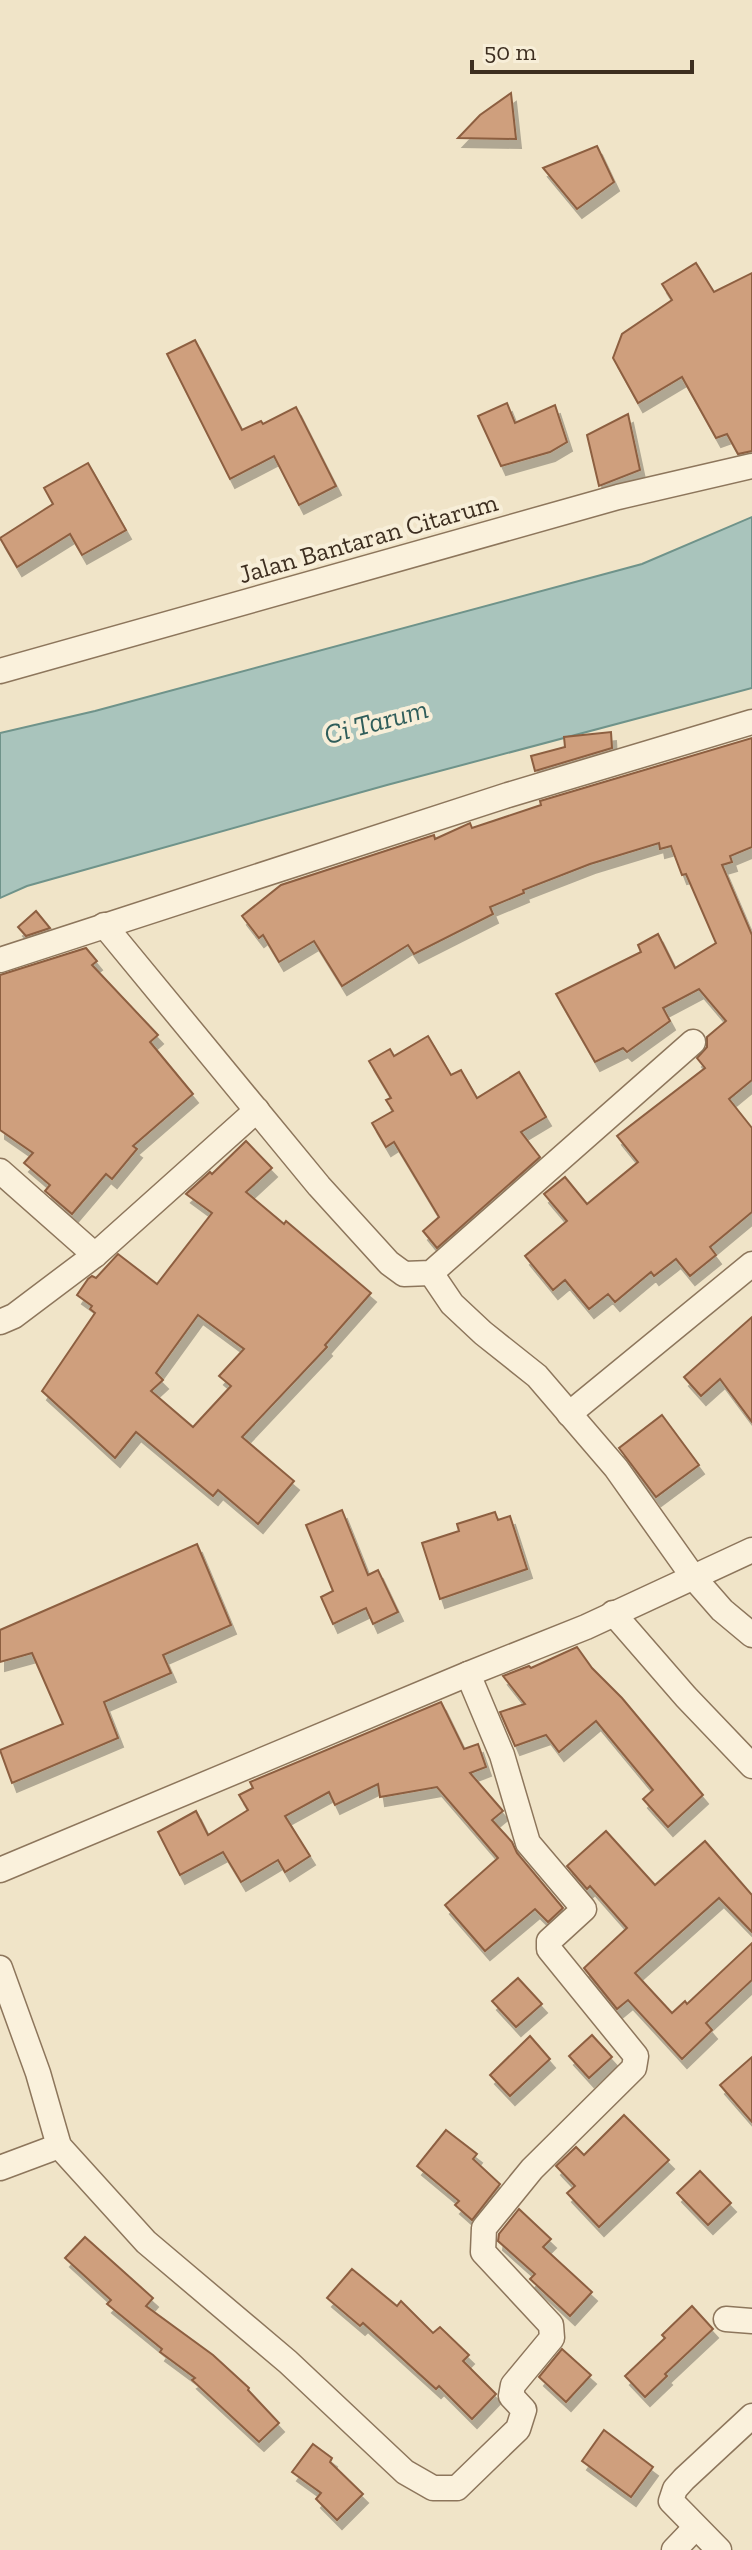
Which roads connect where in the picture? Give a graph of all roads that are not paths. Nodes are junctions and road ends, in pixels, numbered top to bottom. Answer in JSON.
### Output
{"nodes":[{"id":1,"x":752,"y":466,"type":"edge"},
{"id":2,"x":0,"y":671,"type":"edge"},
{"id":3,"x":752,"y":722,"type":"edge"},
{"id":4,"x":104,"y":925,"type":"junction"},
{"id":5,"x":0,"y":960,"type":"edge"},
{"id":6,"x":693,"y":1042,"type":"dead end"},
{"id":7,"x":257,"y":1110,"type":"junction"},
{"id":8,"x":0,"y":1171,"type":"edge"},
{"id":9,"x":95,"y":1255,"type":"junction"},
{"id":10,"x":752,"y":1264,"type":"edge"},
{"id":11,"x":431,"y":1273,"type":"junction"},
{"id":12,"x":0,"y":1322,"type":"edge"},
{"id":13,"x":569,"y":1414,"type":"junction"},
{"id":14,"x":752,"y":1550,"type":"edge"},
{"id":15,"x":694,"y":1578,"type":"junction"},
{"id":16,"x":613,"y":1613,"type":"junction"},
{"id":17,"x":752,"y":1635,"type":"edge"},
{"id":18,"x":468,"y":1674,"type":"junction"},
{"id":19,"x":752,"y":1766,"type":"edge"},
{"id":20,"x":0,"y":1870,"type":"edge"},
{"id":21,"x":0,"y":1968,"type":"edge"},
{"id":22,"x":59,"y":2146,"type":"junction"},
{"id":23,"x":0,"y":2168,"type":"edge"},
{"id":24,"x":726,"y":2319,"type":"dead end"},
{"id":25,"x":752,"y":2321,"type":"edge"},
{"id":26,"x":752,"y":2416,"type":"edge"},
{"id":27,"x":695,"y":2528,"type":"junction"},
{"id":28,"x":674,"y":2550,"type":"edge"},
{"id":29,"x":719,"y":2550,"type":"edge"}],
"edges":[{"from":1,"to":2,"type":"street","name":"Jalan Bantaran Citarum"},
{"from":3,"to":4,"type":"street"},
{"from":4,"to":5,"type":"street"},
{"from":4,"to":7,"type":"street"},
{"from":6,"to":11,"type":"street"},
{"from":7,"to":9,"type":"street"},
{"from":7,"to":11,"type":"street"},
{"from":8,"to":9,"type":"street"},
{"from":9,"to":12,"type":"street"},
{"from":10,"to":13,"type":"street"},
{"from":11,"to":13,"type":"street"},
{"from":13,"to":15,"type":"street"},
{"from":14,"to":15,"type":"street"},
{"from":15,"to":16,"type":"street"},
{"from":15,"to":17,"type":"street"},
{"from":16,"to":18,"type":"street"},
{"from":16,"to":19,"type":"street"},
{"from":18,"to":20,"type":"street"},
{"from":18,"to":22,"type":"street"},
{"from":21,"to":22,"type":"street"},
{"from":22,"to":23,"type":"street"},
{"from":24,"to":25,"type":"street"},
{"from":26,"to":27,"type":"street"},
{"from":27,"to":28,"type":"street"},
{"from":27,"to":29,"type":"street"}]}
